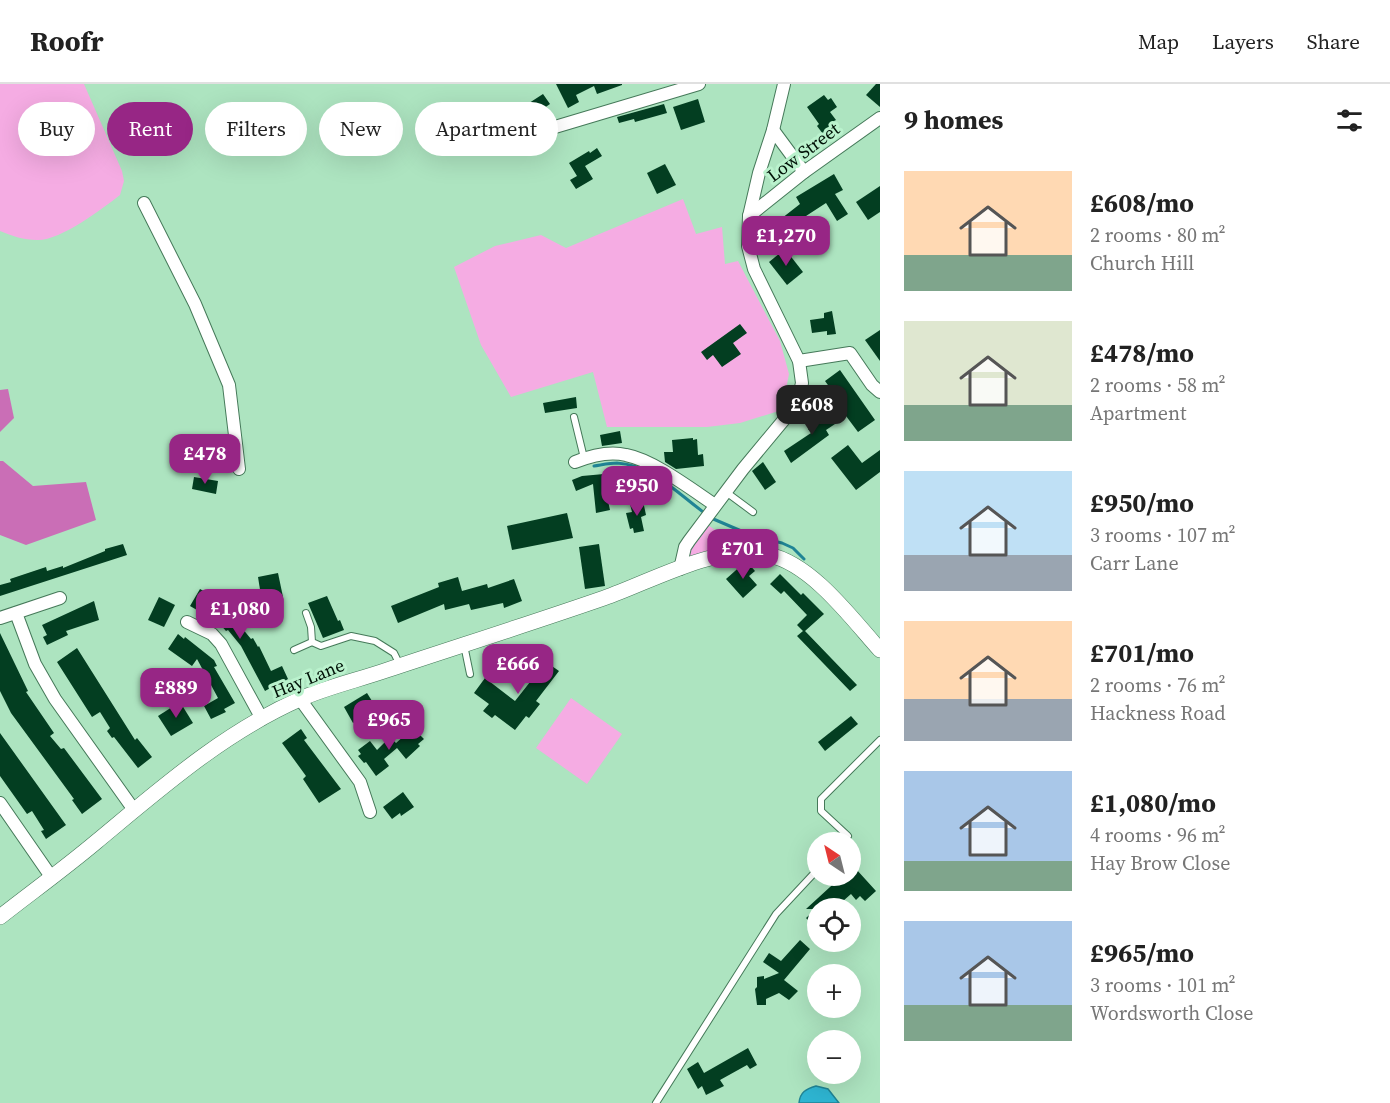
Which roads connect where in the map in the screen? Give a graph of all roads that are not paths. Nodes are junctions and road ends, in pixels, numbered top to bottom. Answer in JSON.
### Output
{"nodes":[{"id":1,"x":699,"y":84,"type":"edge"},
{"id":2,"x":784,"y":84,"type":"edge"},
{"id":3,"x":880,"y":118,"type":"edge"},
{"id":4,"x":558,"y":126,"type":"edge"},
{"id":5,"x":773,"y":130,"type":"junction"},
{"id":6,"x":804,"y":172,"type":"junction"},
{"id":7,"x":144,"y":203,"type":"dead end"},
{"id":8,"x":749,"y":216,"type":"junction"},
{"id":9,"x":799,"y":361,"type":"junction"},
{"id":10,"x":880,"y":392,"type":"edge"},
{"id":11,"x":574,"y":417,"type":"dead end"},
{"id":12,"x":580,"y":460,"type":"joint"},
{"id":13,"x":239,"y":470,"type":"dead end"},
{"id":14,"x":725,"y":492,"type":"junction"},
{"id":15,"x":753,"y":512,"type":"dead end"},
{"id":16,"x":709,"y":513,"type":"junction"},
{"id":17,"x":680,"y":569,"type":"junction"},
{"id":18,"x":60,"y":598,"type":"dead end"},
{"id":19,"x":16,"y":613,"type":"junction"},
{"id":20,"x":306,"y":613,"type":"dead end"},
{"id":21,"x":0,"y":618,"type":"edge"},
{"id":22,"x":187,"y":622,"type":"dead end"},
{"id":23,"x":312,"y":642,"type":"junction"},
{"id":24,"x":464,"y":645,"type":"junction"},
{"id":25,"x":294,"y":650,"type":"dead end"},
{"id":26,"x":880,"y":650,"type":"edge"},
{"id":27,"x":400,"y":666,"type":"junction"},
{"id":28,"x":470,"y":674,"type":"dead end"},
{"id":29,"x":300,"y":699,"type":"junction"},
{"id":30,"x":262,"y":719,"type":"junction"},
{"id":31,"x":880,"y":740,"type":"edge"},
{"id":32,"x":0,"y":803,"type":"edge"},
{"id":33,"x":134,"y":810,"type":"junction"},
{"id":34,"x":370,"y":812,"type":"dead end"},
{"id":35,"x":844,"y":832,"type":"edge"},
{"id":36,"x":52,"y":878,"type":"junction"},
{"id":37,"x":807,"y":881,"type":"edge"},
{"id":38,"x":0,"y":917,"type":"edge"},
{"id":39,"x":656,"y":1103,"type":"edge"}],
"edges":[{"from":1,"to":4,"type":"street"},
{"from":2,"to":5,"type":"street"},
{"from":3,"to":6,"type":"street","name":"Low Street"},
{"from":5,"to":6,"type":"street"},
{"from":5,"to":8,"type":"street"},
{"from":6,"to":8,"type":"street","name":"Low Street"},
{"from":7,"to":13,"type":"street"},
{"from":8,"to":9,"type":"street"},
{"from":9,"to":10,"type":"street"},
{"from":9,"to":14,"type":"street"},
{"from":11,"to":12,"type":"lane"},
{"from":12,"to":16,"type":"street"},
{"from":14,"to":15,"type":"lane"},
{"from":14,"to":16,"type":"street"},
{"from":16,"to":17,"type":"street"},
{"from":17,"to":24,"type":"street","name":"Hay Lane"},
{"from":17,"to":26,"type":"street","name":"Hay Lane"},
{"from":18,"to":19,"type":"street"},
{"from":19,"to":21,"type":"street"},
{"from":19,"to":33,"type":"street"},
{"from":20,"to":23,"type":"lane"},
{"from":22,"to":30,"type":"street"},
{"from":23,"to":25,"type":"lane"},
{"from":23,"to":27,"type":"lane"},
{"from":24,"to":27,"type":"street","name":"Hay Lane"},
{"from":24,"to":28,"type":"lane"},
{"from":27,"to":29,"type":"street","name":"Hay Lane"},
{"from":29,"to":30,"type":"street","name":"Hay Lane"},
{"from":29,"to":34,"type":"street"},
{"from":30,"to":33,"type":"street","name":"Hay Lane"},
{"from":31,"to":35,"type":"lane"},
{"from":32,"to":36,"type":"street"},
{"from":33,"to":36,"type":"street","name":"Hay Lane"},
{"from":36,"to":38,"type":"street","name":"Hay Lane"},
{"from":37,"to":39,"type":"lane"}]}
